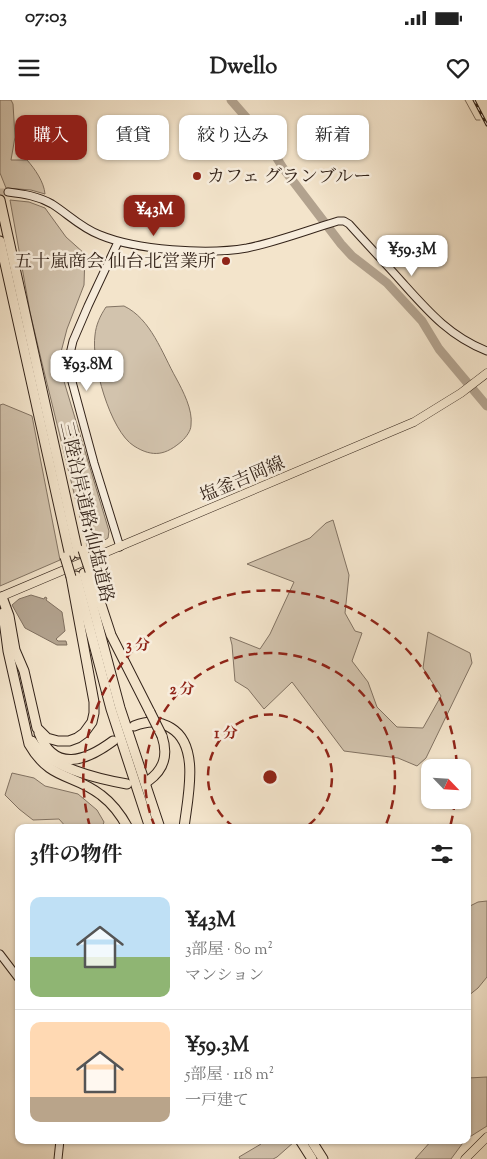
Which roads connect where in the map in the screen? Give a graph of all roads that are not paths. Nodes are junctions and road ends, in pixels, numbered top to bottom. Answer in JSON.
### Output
{"nodes":[{"id":1,"x":8,"y":192,"type":"tunnel mouth"},
{"id":2,"x":0,"y":200,"type":"edge"},
{"id":3,"x":0,"y":241,"type":"edge"},
{"id":4,"x":118,"y":242,"type":"junction"},
{"id":5,"x":487,"y":351,"type":"edge"},
{"id":6,"x":487,"y":373,"type":"edge"},
{"id":7,"x":60,"y":490,"type":"junction"},
{"id":8,"x":120,"y":547,"type":"junction"},
{"id":9,"x":74,"y":554,"type":"junction"},
{"id":10,"x":80,"y":574,"type":"junction"},
{"id":11,"x":1,"y":597,"type":"edge"},
{"id":12,"x":134,"y":726,"type":"dead end"},
{"id":13,"x":37,"y":728,"type":"junction"},
{"id":14,"x":26,"y":731,"type":"junction"},
{"id":15,"x":113,"y":741,"type":"dead end"},
{"id":16,"x":148,"y":780,"type":"dead end"},
{"id":17,"x":127,"y":784,"type":"dead end"},
{"id":18,"x":126,"y":824,"type":"edge"},
{"id":19,"x":149,"y":824,"type":"edge"},
{"id":20,"x":159,"y":824,"type":"edge"},
{"id":21,"x":184,"y":824,"type":"edge"},
{"id":22,"x":0,"y":954,"type":"edge"},
{"id":23,"x":15,"y":974,"type":"edge"},
{"id":24,"x":487,"y":1137,"type":"edge"},
{"id":25,"x":60,"y":1144,"type":"edge"},
{"id":26,"x":303,"y":1144,"type":"edge"},
{"id":27,"x":314,"y":1144,"type":"edge"},
{"id":28,"x":58,"y":1159,"type":"edge"},
{"id":29,"x":312,"y":1159,"type":"edge"},
{"id":30,"x":323,"y":1159,"type":"edge"},
{"id":31,"x":465,"y":1159,"type":"edge"}],
"edges":[{"from":1,"to":4,"type":"street"},
{"from":2,"to":7,"type":"highway","name":"三陸沿岸道路;仙塩道路"},
{"from":3,"to":7,"type":"highway","name":"三陸沿岸道路;仙塩道路"},
{"from":4,"to":5,"type":"street"},
{"from":4,"to":8,"type":"street"},
{"from":6,"to":8,"type":"main road","name":"塩釜吉岡線"},
{"from":7,"to":9,"type":"highway"},
{"from":7,"to":9,"type":"highway"},
{"from":8,"to":11,"type":"main road","name":"塩釜吉岡線"},
{"from":9,"to":10,"type":"highway","bridge":true},
{"from":9,"to":10,"type":"highway","bridge":true},
{"from":10,"to":13,"type":"highway"},
{"from":10,"to":16,"type":"highway","bridge":true},
{"from":10,"to":19,"type":"highway","name":"三陸沿岸道路;仙塩道路"},
{"from":10,"to":20,"type":"highway","name":"三陸沿岸道路;仙塩道路"},
{"from":11,"to":13,"type":"highway"},
{"from":11,"to":14,"type":"highway"},
{"from":12,"to":21,"type":"highway"},
{"from":13,"to":15,"type":"highway"},
{"from":14,"to":17,"type":"highway"},
{"from":14,"to":18,"type":"highway"},
{"from":22,"to":23,"type":"street"},
{"from":24,"to":31,"type":"main road"},
{"from":25,"to":28,"type":"street"},
{"from":26,"to":29,"type":"highway"},
{"from":27,"to":30,"type":"highway"}]}
